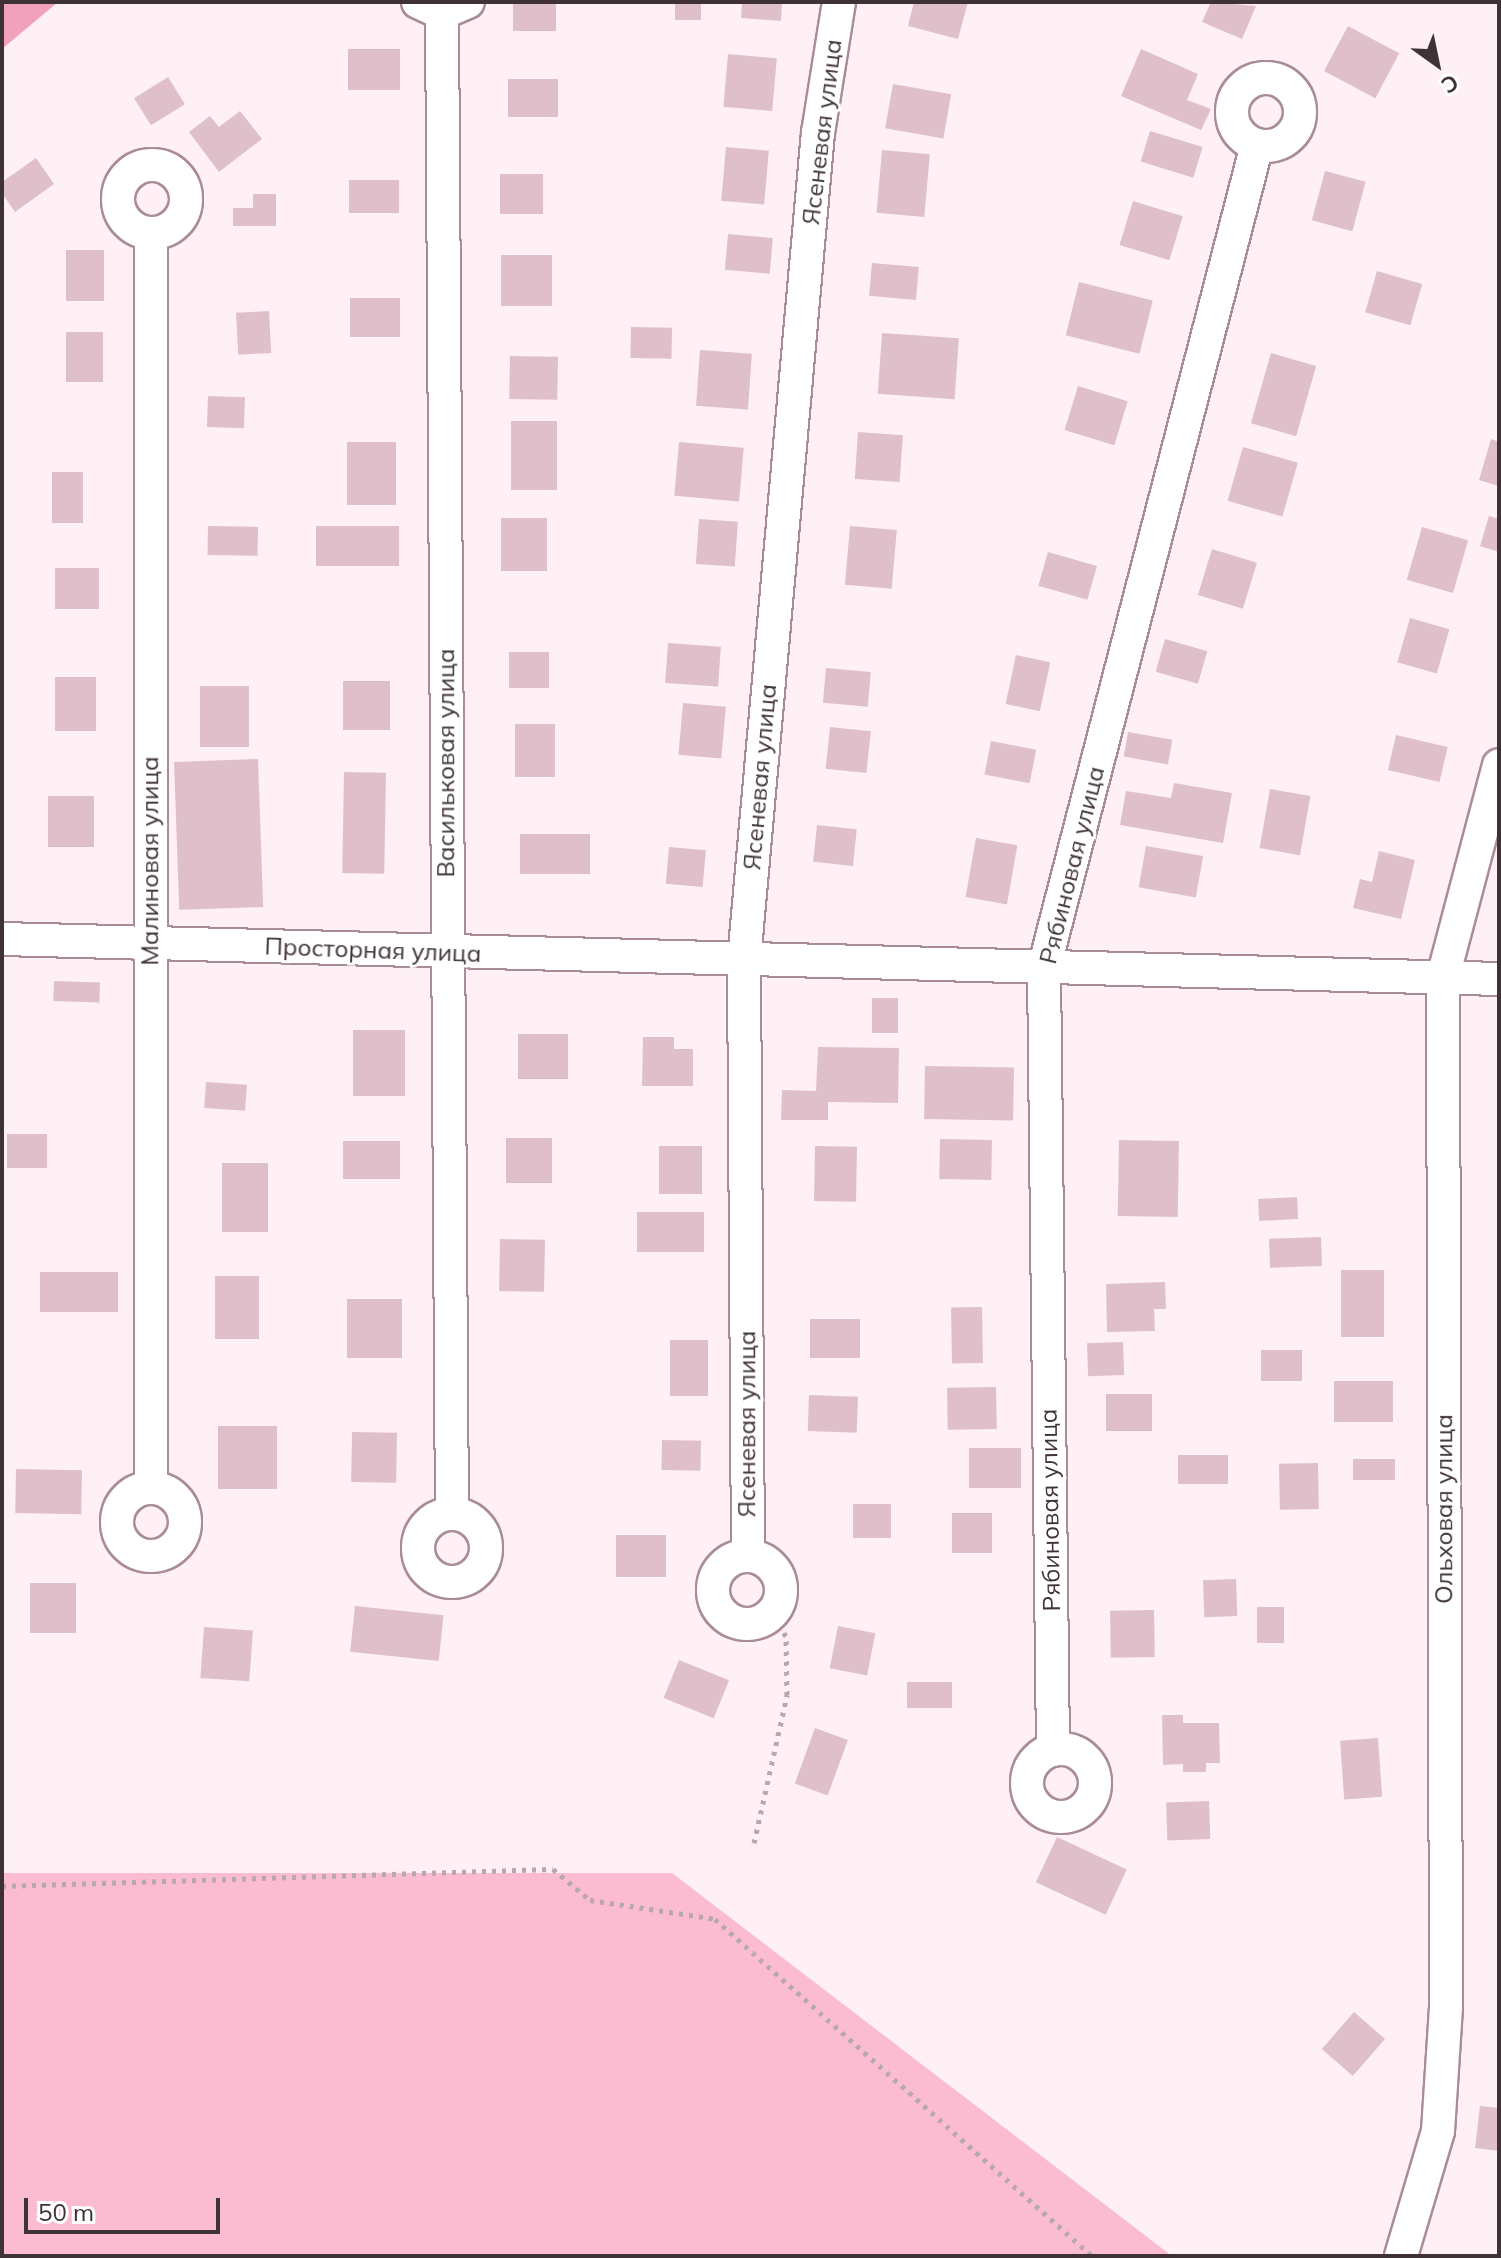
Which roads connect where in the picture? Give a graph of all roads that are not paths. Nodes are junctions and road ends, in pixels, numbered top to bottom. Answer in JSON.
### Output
{"nodes":[{"id":1,"x":839,"y":2,"type":"edge"},
{"id":2,"x":443,"y":6,"type":"edge"},
{"id":3,"x":1257,"y":145,"type":"dead end"},
{"id":4,"x":151,"y":234,"type":"dead end"},
{"id":5,"x":1499,"y":765,"type":"edge"},
{"id":6,"x":2,"y":939,"type":"edge"},
{"id":7,"x":149,"y":943,"type":"junction"},
{"id":8,"x":447,"y":952,"type":"junction"},
{"id":9,"x":744,"y":960,"type":"junction"},
{"id":10,"x":1044,"y":968,"type":"junction"},
{"id":11,"x":1443,"y":977,"type":"junction"},
{"id":12,"x":1499,"y":979,"type":"edge"},
{"id":13,"x":151,"y":1487,"type":"dead end"},
{"id":14,"x":452,"y":1513,"type":"dead end"},
{"id":15,"x":748,"y":1555,"type":"junction"},
{"id":16,"x":1053,"y":1750,"type":"dead end"},
{"id":17,"x":1401,"y":2256,"type":"edge"}],
"edges":[{"from":1,"to":9,"type":"street","name":"Ясеневая улица"},
{"from":2,"to":8,"type":"street","name":"Васильковая улица"},
{"from":3,"to":10,"type":"street","name":"Рябиновая улица"},
{"from":4,"to":7,"type":"street","name":"Малиновая улица"},
{"from":5,"to":11,"type":"street","name":"Ольховая улица"},
{"from":6,"to":7,"type":"street","name":"Просторная улица"},
{"from":7,"to":8,"type":"street","name":"Просторная улица"},
{"from":7,"to":13,"type":"street","name":"Малиновая улица"},
{"from":8,"to":9,"type":"street","name":"Просторная улица"},
{"from":8,"to":14,"type":"street","name":"Васильковая улица"},
{"from":9,"to":10,"type":"street","name":"Просторная улица"},
{"from":9,"to":15,"type":"street","name":"Ясеневая улица"},
{"from":10,"to":11,"type":"street","name":"Просторная улица"},
{"from":10,"to":16,"type":"street","name":"Рябиновая улица"},
{"from":11,"to":12,"type":"street","name":"Просторная улица"},
{"from":11,"to":17,"type":"street","name":"Ольховая улица"},
{"from":15,"to":15,"type":"street"}]}
